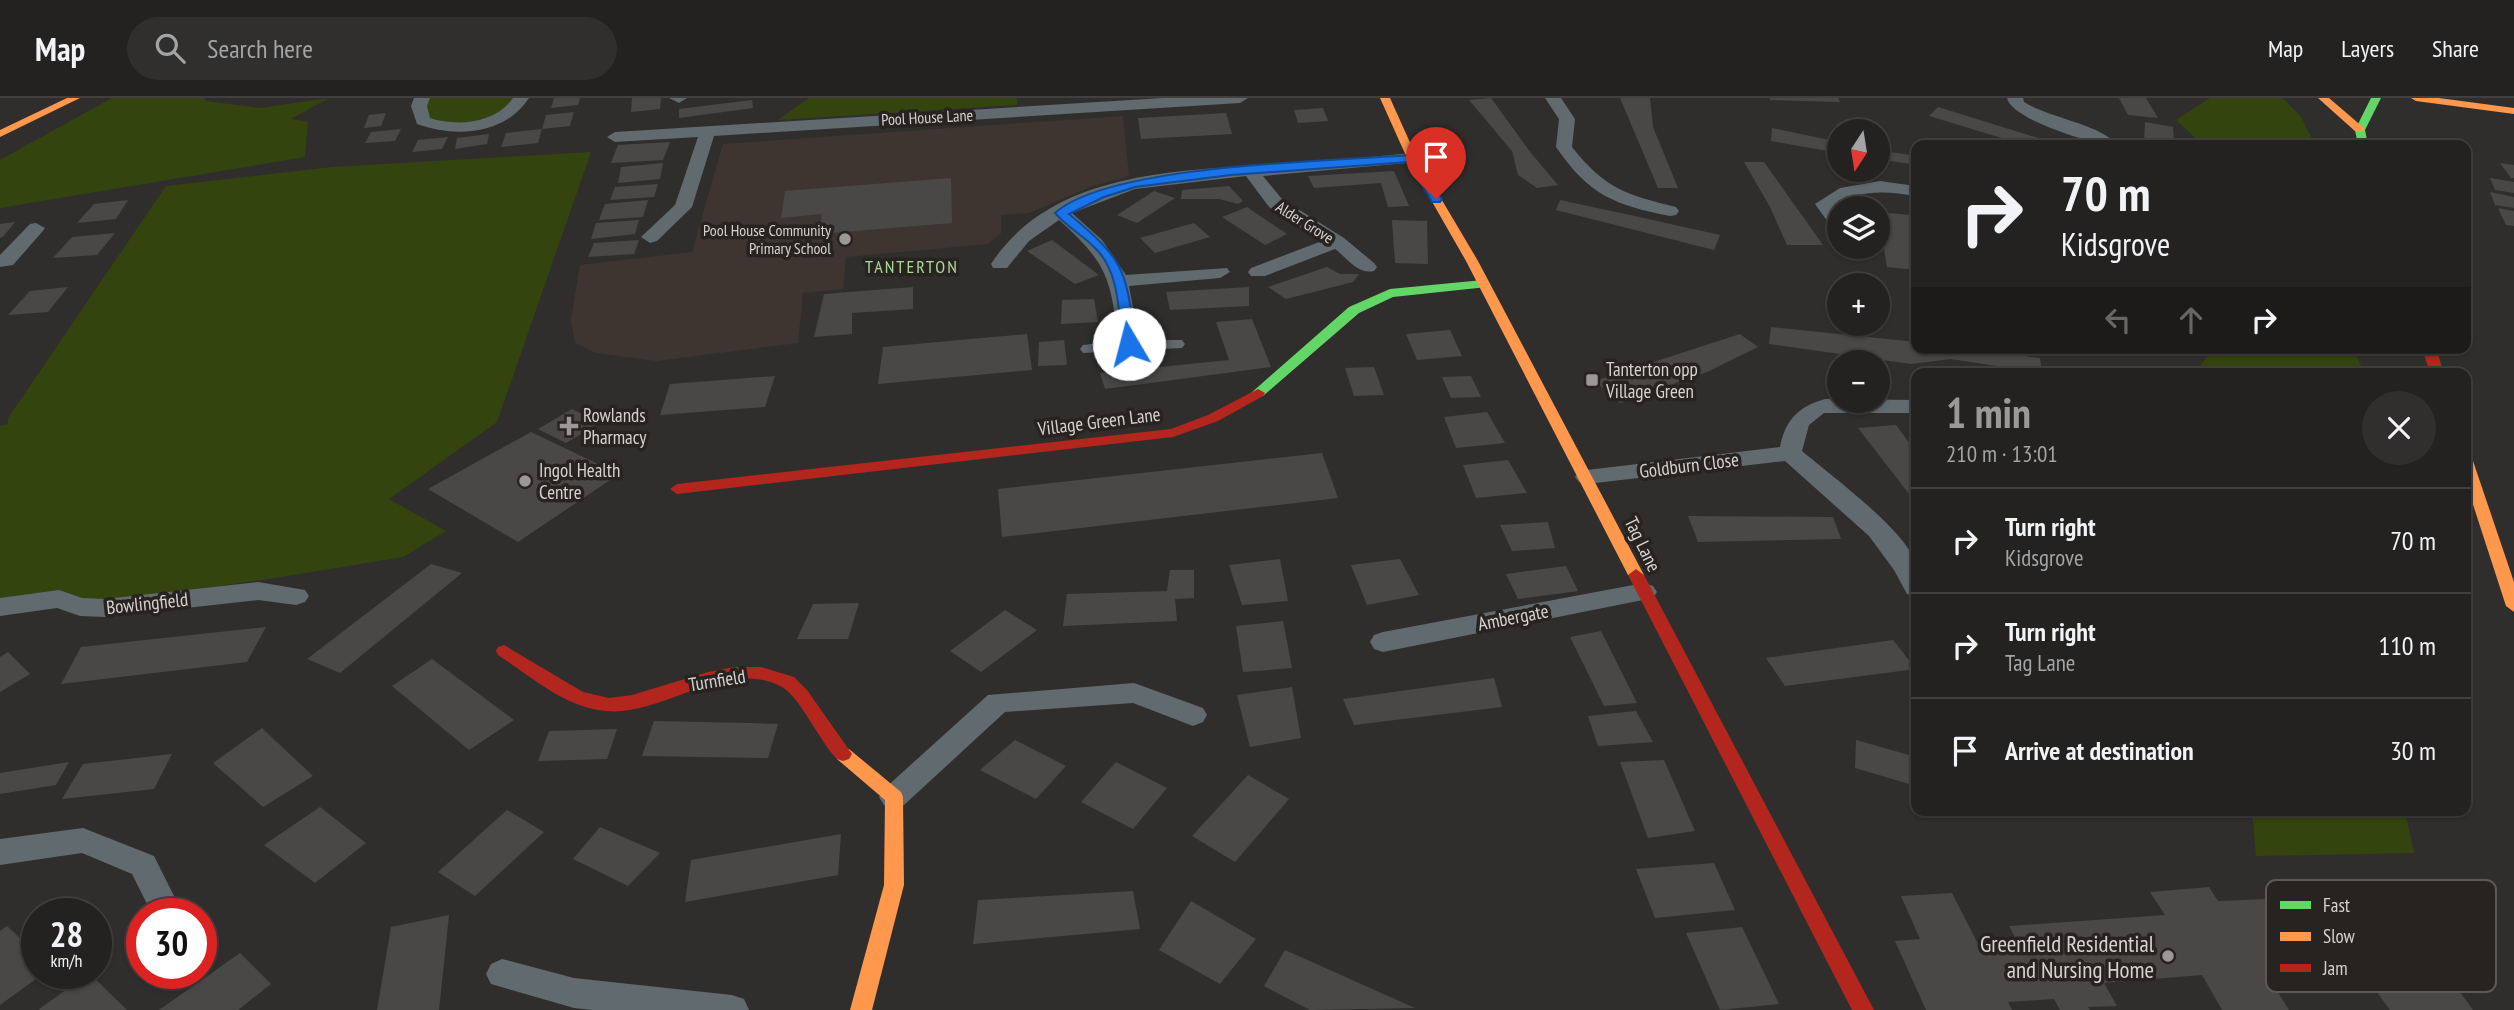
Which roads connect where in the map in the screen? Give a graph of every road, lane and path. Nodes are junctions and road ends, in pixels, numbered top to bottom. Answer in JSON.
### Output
{"nodes":[{"id":1,"x":75,"y":98,"type":"edge"},
{"id":2,"x":422,"y":98,"type":"edge"},
{"id":3,"x":521,"y":98,"type":"edge"},
{"id":4,"x":1240,"y":98,"type":"edge"},
{"id":5,"x":1385,"y":98,"type":"edge"},
{"id":6,"x":1553,"y":98,"type":"edge"},
{"id":7,"x":2015,"y":98,"type":"edge"},
{"id":8,"x":2323,"y":98,"type":"edge"},
{"id":9,"x":2376,"y":98,"type":"edge"},
{"id":10,"x":2416,"y":98,"type":"edge"},
{"id":11,"x":2463,"y":98,"type":"edge"},
{"id":12,"x":2484,"y":105,"type":"junction"},
{"id":13,"x":2514,"y":111,"type":"edge"},
{"id":14,"x":708,"y":130,"type":"junction"},
{"id":15,"x":0,"y":134,"type":"edge"},
{"id":16,"x":615,"y":137,"type":"dead end"},
{"id":17,"x":2361,"y":138,"type":"edge"},
{"id":18,"x":2105,"y":140,"type":"edge"},
{"id":19,"x":1412,"y":158,"type":"junction"},
{"id":20,"x":1252,"y":172,"type":"junction"},
{"id":21,"x":1911,"y":190,"type":"edge"},
{"id":22,"x":1835,"y":196,"type":"edge"},
{"id":23,"x":1670,"y":211,"type":"dead end"},
{"id":24,"x":1061,"y":213,"type":"junction"},
{"id":25,"x":36,"y":228,"type":"dead end"},
{"id":26,"x":650,"y":237,"type":"dead end"},
{"id":27,"x":1336,"y":241,"type":"junction"},
{"id":28,"x":0,"y":261,"type":"edge"},
{"id":29,"x":1000,"y":264,"type":"dead end"},
{"id":30,"x":1367,"y":267,"type":"dead end"},
{"id":31,"x":1220,"y":272,"type":"dead end"},
{"id":32,"x":1258,"y":272,"type":"dead end"},
{"id":33,"x":1121,"y":281,"type":"junction"},
{"id":34,"x":1483,"y":284,"type":"junction"},
{"id":35,"x":1129,"y":344,"type":"junction"},
{"id":36,"x":1175,"y":344,"type":"dead end"},
{"id":37,"x":1090,"y":349,"type":"dead end"},
{"id":38,"x":1911,"y":406,"type":"edge"},
{"id":39,"x":1790,"y":453,"type":"junction"},
{"id":40,"x":2471,"y":476,"type":"edge"},
{"id":41,"x":1587,"y":477,"type":"junction"},
{"id":42,"x":677,"y":489,"type":"dead end"},
{"id":43,"x":1911,"y":576,"type":"edge"},
{"id":44,"x":1644,"y":592,"type":"junction"},
{"id":45,"x":296,"y":596,"type":"dead end"},
{"id":46,"x":2514,"y":606,"type":"edge"},
{"id":47,"x":0,"y":607,"type":"edge"},
{"id":48,"x":1383,"y":642,"type":"dead end"},
{"id":49,"x":504,"y":651,"type":"dead end"},
{"id":50,"x":1193,"y":715,"type":"dead end"},
{"id":51,"x":894,"y":797,"type":"junction"},
{"id":52,"x":0,"y":852,"type":"edge"},
{"id":53,"x":160,"y":898,"type":"edge"},
{"id":54,"x":502,"y":974,"type":"dead end"},
{"id":55,"x":732,"y":1010,"type":"edge"},
{"id":56,"x":861,"y":1010,"type":"edge"},
{"id":57,"x":1863,"y":1010,"type":"edge"}],
"edges":[{"from":1,"to":15,"type":"main road"},
{"from":2,"to":3,"type":"street"},
{"from":4,"to":14,"type":"street","name":"Pool House Lane"},
{"from":5,"to":19,"type":"main road","name":"Tag Lane"},
{"from":6,"to":23,"type":"street"},
{"from":7,"to":18,"type":"street"},
{"from":8,"to":17,"type":"main road"},
{"from":9,"to":17,"type":"main road"},
{"from":10,"to":12,"type":"main road"},
{"from":11,"to":12,"type":"main road"},
{"from":12,"to":13,"type":"main road"},
{"from":14,"to":16,"type":"street","name":"Pool House Lane"},
{"from":14,"to":26,"type":"street"},
{"from":19,"to":20,"type":"street"},
{"from":19,"to":34,"type":"main road","name":"Tag Lane"},
{"from":20,"to":24,"type":"street"},
{"from":20,"to":27,"type":"street","name":"Alder Grove"},
{"from":21,"to":22,"type":"street"},
{"from":24,"to":29,"type":"street"},
{"from":24,"to":33,"type":"street"},
{"from":25,"to":28,"type":"street"},
{"from":27,"to":30,"type":"street","name":"Alder Grove"},
{"from":27,"to":32,"type":"street"},
{"from":31,"to":33,"type":"street"},
{"from":33,"to":35,"type":"street"},
{"from":34,"to":41,"type":"main road","name":"Tag Lane"},
{"from":34,"to":42,"type":"main road","name":"Village Green Lane"},
{"from":35,"to":36,"type":"street"},
{"from":35,"to":37,"type":"street"},
{"from":38,"to":39,"type":"street"},
{"from":39,"to":41,"type":"street","name":"Goldburn Close"},
{"from":39,"to":43,"type":"street"},
{"from":40,"to":46,"type":"main road"},
{"from":41,"to":44,"type":"main road","name":"Tag Lane"},
{"from":44,"to":48,"type":"street","name":"Ambergate"},
{"from":44,"to":57,"type":"main road","name":"Tag Lane"},
{"from":45,"to":47,"type":"street","name":"Bowlingfield"},
{"from":49,"to":51,"type":"main road","name":"Turnfield"},
{"from":50,"to":51,"type":"street"},
{"from":51,"to":56,"type":"main road"},
{"from":52,"to":53,"type":"street"},
{"from":54,"to":55,"type":"street"}]}
